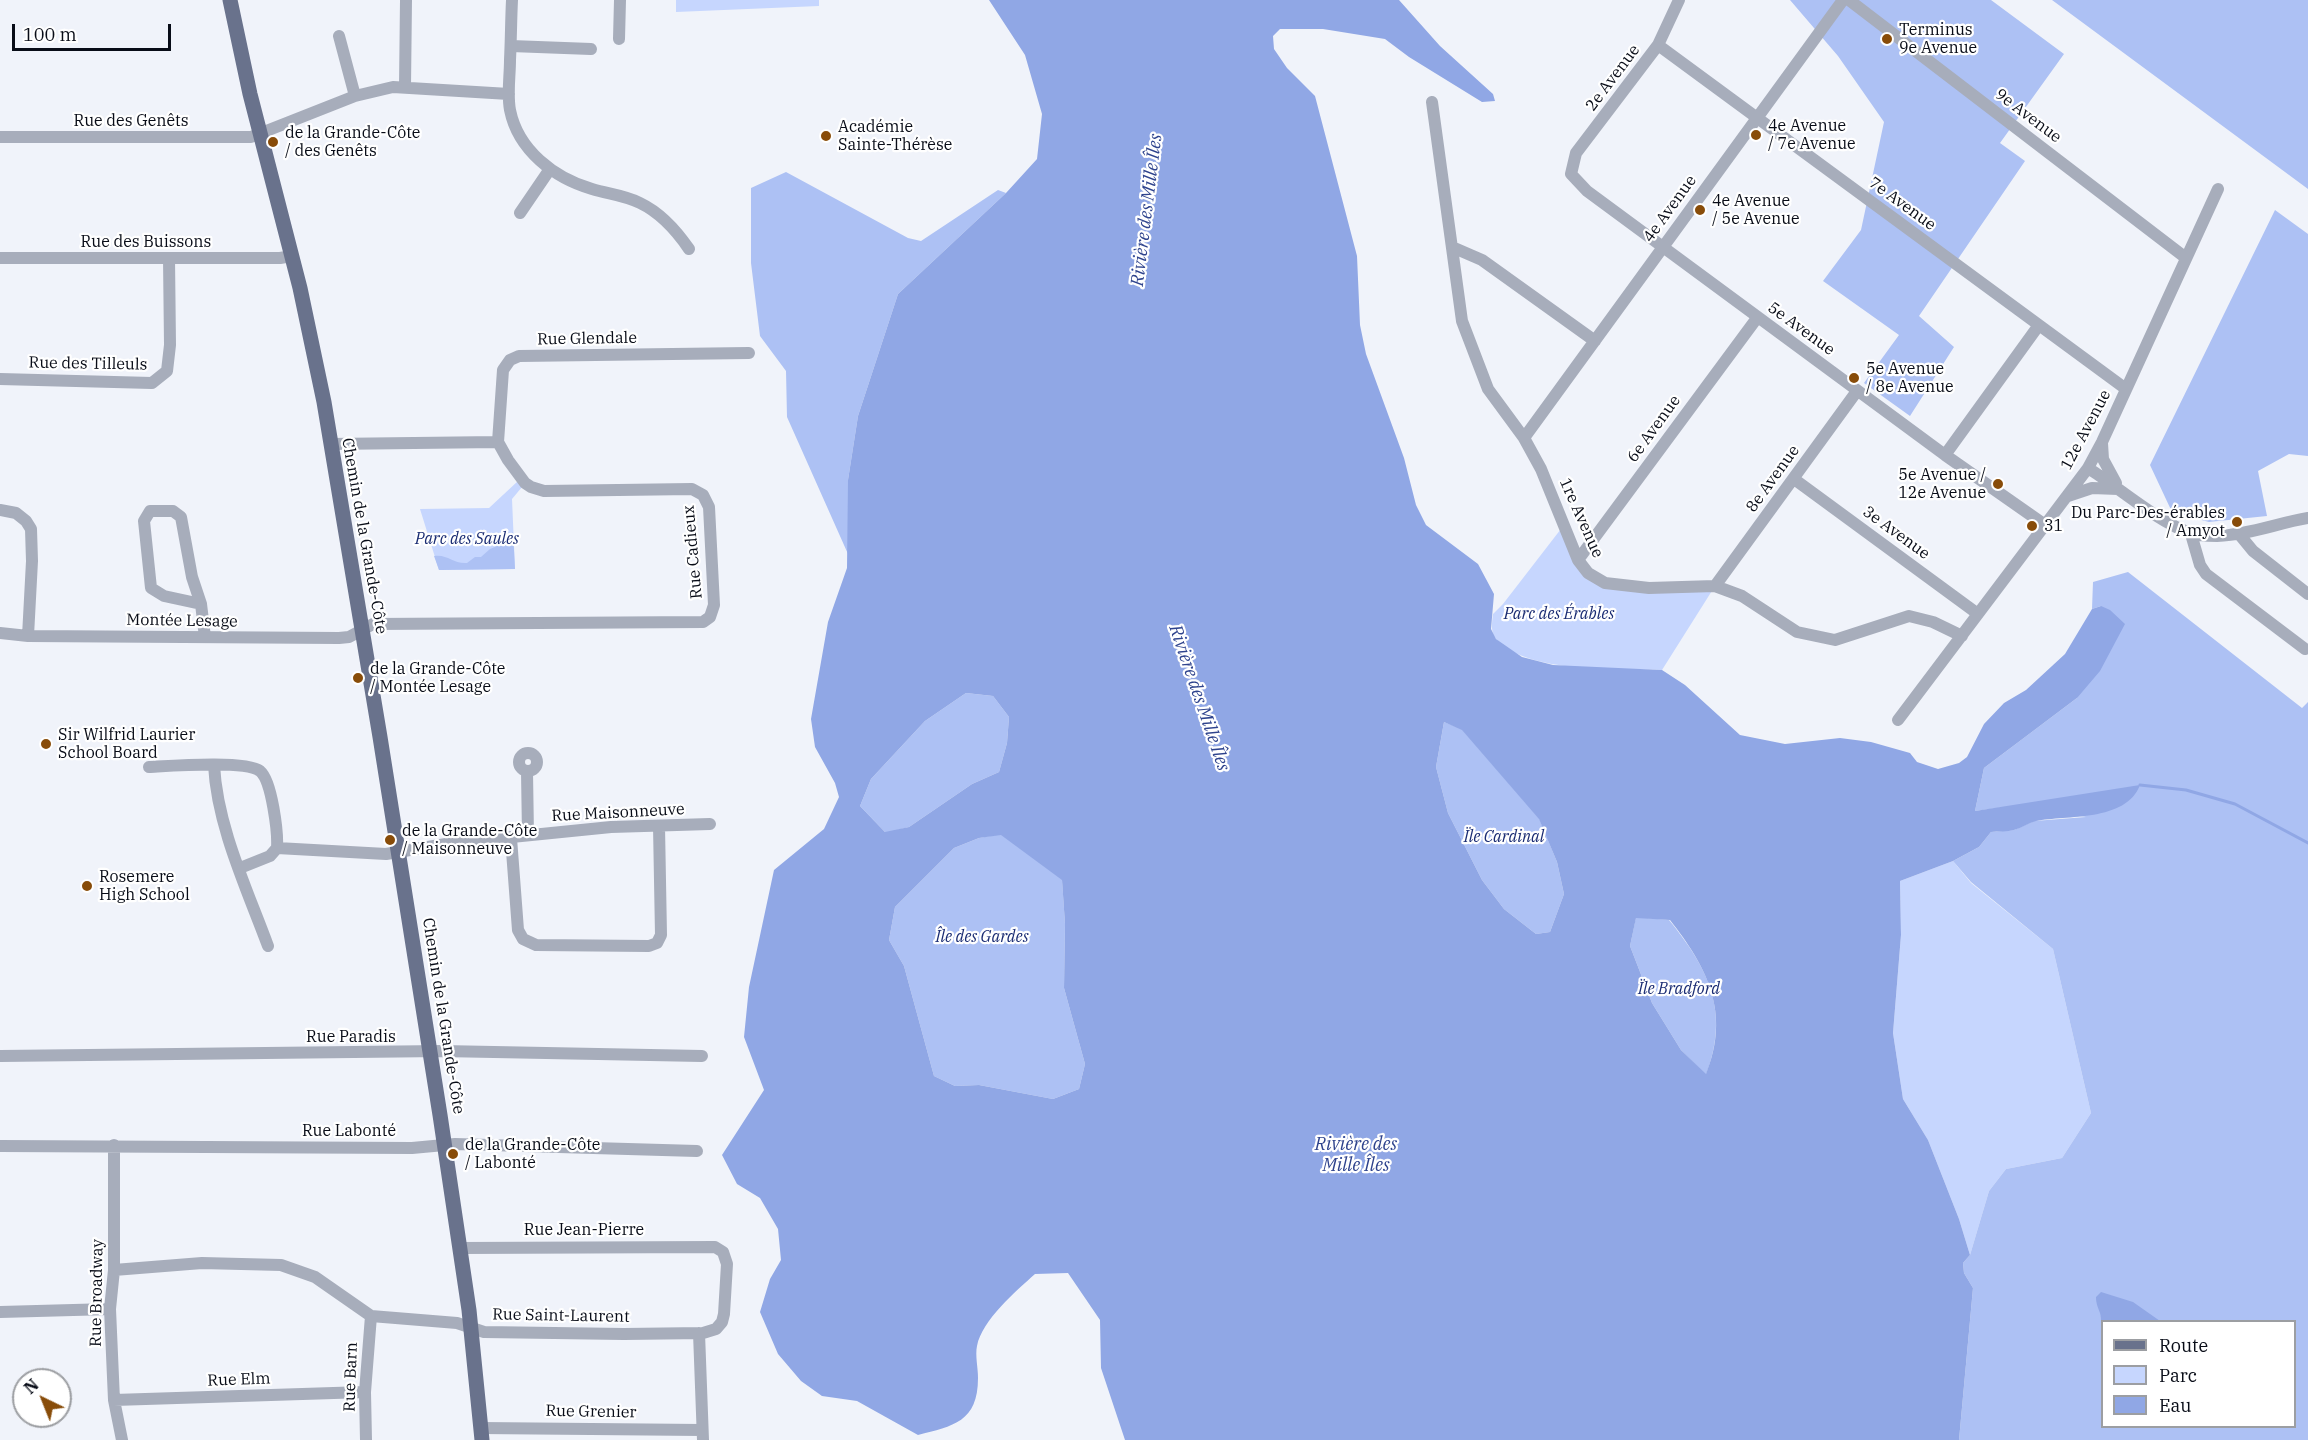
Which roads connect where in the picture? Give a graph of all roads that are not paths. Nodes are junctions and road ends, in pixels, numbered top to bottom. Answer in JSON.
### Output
{"nodes":[{"id":1,"x":230,"y":0,"type":"edge"},
{"id":2,"x":406,"y":0,"type":"edge"},
{"id":3,"x":512,"y":0,"type":"edge"},
{"id":4,"x":620,"y":0,"type":"edge"},
{"id":5,"x":1678,"y":0,"type":"edge"},
{"id":6,"x":1843,"y":0,"type":"edge"},
{"id":7,"x":1849,"y":0,"type":"edge"},
{"id":8,"x":339,"y":36,"type":"dead end"},
{"id":9,"x":619,"y":39,"type":"dead end"},
{"id":10,"x":1658,"y":45,"type":"junction"},
{"id":11,"x":511,"y":46,"type":"junction"},
{"id":12,"x":591,"y":49,"type":"dead end"},
{"id":13,"x":405,"y":87,"type":"junction"},
{"id":14,"x":509,"y":94,"type":"junction"},
{"id":15,"x":355,"y":96,"type":"junction"},
{"id":16,"x":1432,"y":102,"type":"dead end"},
{"id":17,"x":1757,"y":118,"type":"junction"},
{"id":18,"x":260,"y":133,"type":"junction"},
{"id":19,"x":0,"y":137,"type":"edge"},
{"id":20,"x":550,"y":169,"type":"junction"},
{"id":21,"x":1571,"y":174,"type":"joint"},
{"id":22,"x":2218,"y":189,"type":"dead end"},
{"id":23,"x":520,"y":213,"type":"dead end"},
{"id":24,"x":1452,"y":247,"type":"junction"},
{"id":25,"x":1663,"y":248,"type":"junction"},
{"id":26,"x":689,"y":249,"type":"dead end"},
{"id":27,"x":292,"y":256,"type":"junction"},
{"id":28,"x":0,"y":258,"type":"edge"},
{"id":29,"x":169,"y":258,"type":"junction"},
{"id":30,"x":2186,"y":258,"type":"junction"},
{"id":31,"x":1757,"y":318,"type":"junction"},
{"id":32,"x":2039,"y":325,"type":"junction"},
{"id":33,"x":1595,"y":341,"type":"junction"},
{"id":34,"x":749,"y":353,"type":"dead end"},
{"id":35,"x":0,"y":379,"type":"edge"},
{"id":36,"x":2126,"y":389,"type":"junction"},
{"id":37,"x":1857,"y":391,"type":"junction"},
{"id":38,"x":1524,"y":438,"type":"junction"},
{"id":39,"x":498,"y":442,"type":"junction"},
{"id":40,"x":2102,"y":442,"type":"junction"},
{"id":41,"x":330,"y":444,"type":"junction"},
{"id":42,"x":1945,"y":455,"type":"junction"},
{"id":43,"x":2088,"y":468,"type":"junction"},
{"id":44,"x":1794,"y":479,"type":"junction"},
{"id":45,"x":2120,"y":489,"type":"junction"},
{"id":46,"x":2067,"y":497,"type":"junction"},
{"id":47,"x":0,"y":510,"type":"edge"},
{"id":48,"x":2308,"y":518,"type":"edge"},
{"id":49,"x":2045,"y":525,"type":"junction"},
{"id":50,"x":2191,"y":534,"type":"junction"},
{"id":51,"x":2239,"y":534,"type":"junction"},
{"id":52,"x":1578,"y":560,"type":"junction"},
{"id":53,"x":1715,"y":586,"type":"junction"},
{"id":54,"x":2308,"y":594,"type":"edge"},
{"id":55,"x":201,"y":604,"type":"junction"},
{"id":56,"x":1978,"y":614,"type":"junction"},
{"id":57,"x":362,"y":630,"type":"junction"},
{"id":58,"x":0,"y":633,"type":"edge"},
{"id":59,"x":28,"y":636,"type":"junction"},
{"id":60,"x":1962,"y":636,"type":"junction"},
{"id":61,"x":205,"y":638,"type":"junction"},
{"id":62,"x":2305,"y":649,"type":"dead end"},
{"id":63,"x":1898,"y":720,"type":"dead end"},
{"id":64,"x":214,"y":765,"type":"junction"},
{"id":65,"x":149,"y":767,"type":"dead end"},
{"id":66,"x":527,"y":772,"type":"dead end"},
{"id":67,"x":710,"y":825,"type":"dead end"},
{"id":68,"x":659,"y":826,"type":"junction"},
{"id":69,"x":528,"y":835,"type":"junction"},
{"id":70,"x":511,"y":838,"type":"junction"},
{"id":71,"x":278,"y":848,"type":"junction"},
{"id":72,"x":399,"y":852,"type":"junction"},
{"id":73,"x":240,"y":868,"type":"junction"},
{"id":74,"x":268,"y":946,"type":"dead end"},
{"id":75,"x":430,"y":1053,"type":"junction"},
{"id":76,"x":0,"y":1056,"type":"edge"},
{"id":77,"x":702,"y":1056,"type":"dead end"},
{"id":78,"x":0,"y":1146,"type":"edge"},
{"id":79,"x":114,"y":1146,"type":"junction"},
{"id":80,"x":444,"y":1146,"type":"junction"},
{"id":81,"x":697,"y":1151,"type":"dead end"},
{"id":82,"x":460,"y":1248,"type":"junction"},
{"id":83,"x":114,"y":1270,"type":"junction"},
{"id":84,"x":110,"y":1309,"type":"junction"},
{"id":85,"x":0,"y":1312,"type":"edge"},
{"id":86,"x":371,"y":1316,"type":"junction"},
{"id":87,"x":471,"y":1328,"type":"junction"},
{"id":88,"x":699,"y":1333,"type":"junction"},
{"id":89,"x":365,"y":1392,"type":"junction"},
{"id":90,"x":114,"y":1400,"type":"junction"},
{"id":91,"x":481,"y":1434,"type":"edge"},
{"id":92,"x":703,"y":1435,"type":"edge"},
{"id":93,"x":122,"y":1440,"type":"edge"},
{"id":94,"x":366,"y":1440,"type":"edge"}],
"edges":[{"from":1,"to":18,"type":"main road","name":"Chemin de la Grande-Côte"},
{"from":2,"to":13,"type":"street"},
{"from":3,"to":11,"type":"street"},
{"from":4,"to":9,"type":"street"},
{"from":5,"to":10,"type":"street","name":"2e Avenue"},
{"from":6,"to":17,"type":"street","name":"4e Avenue"},
{"from":7,"to":30,"type":"street","name":"9e Avenue"},
{"from":8,"to":15,"type":"street"},
{"from":10,"to":17,"type":"street","name":"7e Avenue"},
{"from":10,"to":21,"type":"street","name":"2e Avenue"},
{"from":11,"to":12,"type":"street"},
{"from":11,"to":14,"type":"street"},
{"from":13,"to":14,"type":"street","name":"Rue des Genêts"},
{"from":13,"to":15,"type":"street","name":"Rue des Genêts"},
{"from":14,"to":20,"type":"street"},
{"from":15,"to":18,"type":"street","name":"Rue des Genêts"},
{"from":16,"to":24,"type":"street","name":"1re Avenue"},
{"from":17,"to":25,"type":"street","name":"4e Avenue"},
{"from":17,"to":32,"type":"street","name":"7e Avenue"},
{"from":18,"to":19,"type":"street","name":"Rue des Genêts"},
{"from":18,"to":27,"type":"main road","name":"Chemin de la Grande-Côte"},
{"from":20,"to":23,"type":"street"},
{"from":20,"to":26,"type":"street"},
{"from":21,"to":25,"type":"street","name":"5e Avenue"},
{"from":22,"to":30,"type":"street","name":"12e Avenue"},
{"from":24,"to":33,"type":"street"},
{"from":24,"to":38,"type":"street","name":"1re Avenue"},
{"from":25,"to":31,"type":"street","name":"5e Avenue"},
{"from":25,"to":33,"type":"street","name":"4e Avenue"},
{"from":27,"to":29,"type":"street","name":"Rue des Buissons"},
{"from":27,"to":41,"type":"main road","name":"Chemin de la Grande-Côte"},
{"from":28,"to":29,"type":"street","name":"Rue des Buissons"},
{"from":29,"to":35,"type":"street","name":"Rue des Tilleuls"},
{"from":30,"to":36,"type":"street","name":"12e Avenue"},
{"from":31,"to":37,"type":"street","name":"5e Avenue"},
{"from":31,"to":52,"type":"street","name":"6e Avenue"},
{"from":32,"to":36,"type":"street","name":"7e Avenue"},
{"from":32,"to":42,"type":"street"},
{"from":33,"to":38,"type":"street","name":"4e Avenue"},
{"from":34,"to":39,"type":"street","name":"Rue Glendale"},
{"from":36,"to":40,"type":"street","name":"12e Avenue"},
{"from":37,"to":42,"type":"street","name":"5e Avenue"},
{"from":37,"to":44,"type":"street","name":"8e Avenue"},
{"from":38,"to":52,"type":"street","name":"1re Avenue"},
{"from":39,"to":41,"type":"street"},
{"from":39,"to":57,"type":"street","name":"Rue Cadieux"},
{"from":40,"to":43,"type":"street","name":"12e Avenue"},
{"from":40,"to":45,"type":"street"},
{"from":41,"to":57,"type":"main road","name":"Chemin de la Grande-Côte"},
{"from":42,"to":49,"type":"street","name":"5e Avenue"},
{"from":43,"to":45,"type":"street"},
{"from":43,"to":46,"type":"street","name":"12e Avenue"},
{"from":44,"to":53,"type":"street","name":"8e Avenue"},
{"from":44,"to":56,"type":"street","name":"3e Avenue"},
{"from":45,"to":46,"type":"street"},
{"from":45,"to":50,"type":"street"},
{"from":46,"to":49,"type":"street","name":"12e Avenue"},
{"from":47,"to":59,"type":"street"},
{"from":48,"to":51,"type":"street"},
{"from":49,"to":56,"type":"street","name":"12e Avenue"},
{"from":50,"to":51,"type":"street"},
{"from":50,"to":62,"type":"street"},
{"from":51,"to":54,"type":"street"},
{"from":52,"to":53,"type":"street","name":"1re Avenue"},
{"from":53,"to":60,"type":"street","name":"1re Avenue"},
{"from":55,"to":55,"type":"street"},
{"from":55,"to":61,"type":"street"},
{"from":56,"to":60,"type":"street","name":"12e Avenue"},
{"from":57,"to":61,"type":"street","name":"Montée Lesage"},
{"from":57,"to":72,"type":"main road","name":"Chemin de la Grande-Côte"},
{"from":58,"to":59,"type":"street","name":"Montée Lesage"},
{"from":59,"to":61,"type":"street","name":"Montée Lesage"},
{"from":60,"to":63,"type":"street","name":"12e Avenue"},
{"from":64,"to":65,"type":"street"},
{"from":64,"to":71,"type":"street"},
{"from":64,"to":73,"type":"street"},
{"from":66,"to":69,"type":"street"},
{"from":67,"to":68,"type":"street","name":"Rue Maisonneuve"},
{"from":68,"to":69,"type":"street","name":"Rue Maisonneuve"},
{"from":68,"to":70,"type":"street"},
{"from":69,"to":70,"type":"street","name":"Rue Maisonneuve"},
{"from":70,"to":72,"type":"street","name":"Rue Maisonneuve"},
{"from":71,"to":72,"type":"street","name":"Rue Maisonneuve"},
{"from":71,"to":73,"type":"street"},
{"from":72,"to":75,"type":"main road","name":"Chemin de la Grande-Côte"},
{"from":73,"to":74,"type":"street"},
{"from":75,"to":76,"type":"street","name":"Rue Paradis"},
{"from":75,"to":77,"type":"street","name":"Rue Paradis"},
{"from":75,"to":80,"type":"main road","name":"Chemin de la Grande-Côte"},
{"from":78,"to":79,"type":"street","name":"Rue Labonté"},
{"from":79,"to":80,"type":"street","name":"Rue Labonté"},
{"from":79,"to":83,"type":"street","name":"Rue Broadway"},
{"from":80,"to":81,"type":"street","name":"Rue Labonté"},
{"from":80,"to":82,"type":"main road","name":"Chemin de la Grande-Côte"},
{"from":82,"to":87,"type":"main road","name":"Chemin de la Grande-Côte"},
{"from":82,"to":88,"type":"street","name":"Rue Jean-Pierre"},
{"from":83,"to":84,"type":"street","name":"Rue Broadway"},
{"from":83,"to":86,"type":"street"},
{"from":84,"to":85,"type":"street"},
{"from":84,"to":90,"type":"street","name":"Rue Broadway"},
{"from":86,"to":87,"type":"street","name":"Rue Saint-Laurent"},
{"from":86,"to":89,"type":"street","name":"Rue Barn"},
{"from":87,"to":88,"type":"street","name":"Rue Saint-Laurent"},
{"from":87,"to":91,"type":"main road","name":"Chemin de la Grande-Côte"},
{"from":88,"to":92,"type":"street"},
{"from":89,"to":90,"type":"street","name":"Rue Elm"},
{"from":89,"to":94,"type":"street","name":"Rue Barn"},
{"from":90,"to":93,"type":"street","name":"Rue Broadway"},
{"from":91,"to":92,"type":"street","name":"Rue Grenier"}]}
